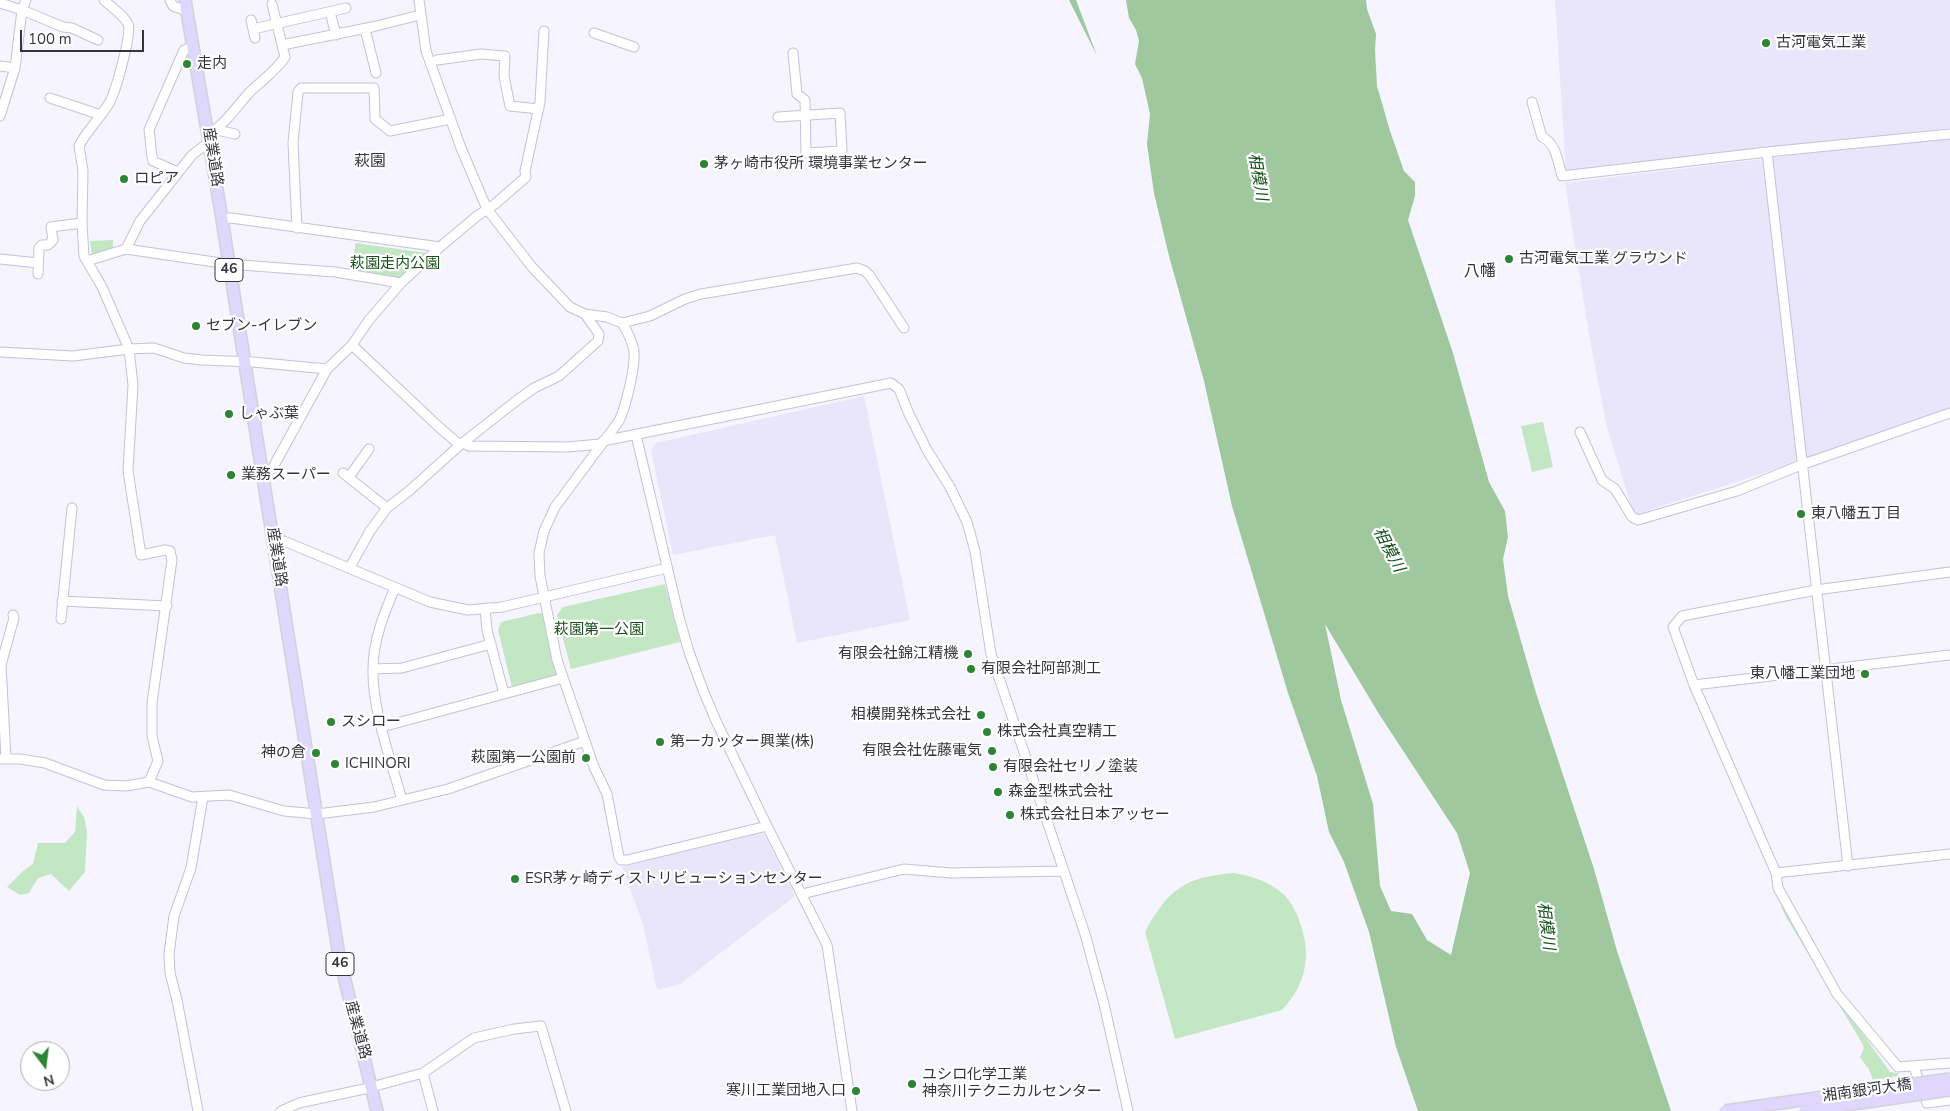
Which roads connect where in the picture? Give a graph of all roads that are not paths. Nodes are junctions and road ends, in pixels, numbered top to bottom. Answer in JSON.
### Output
{"nodes":[{"id":1,"x":26,"y":0,"type":"edge"},
{"id":2,"x":104,"y":0,"type":"edge"},
{"id":3,"x":170,"y":0,"type":"edge"},
{"id":4,"x":419,"y":0,"type":"edge"},
{"id":5,"x":0,"y":3,"type":"edge"},
{"id":6,"x":272,"y":4,"type":"dead end"},
{"id":7,"x":186,"y":5,"type":"edge"},
{"id":8,"x":346,"y":8,"type":"dead end"},
{"id":9,"x":22,"y":10,"type":"junction"},
{"id":10,"x":330,"y":12,"type":"junction"},
{"id":11,"x":420,"y":15,"type":"junction"},
{"id":12,"x":277,"y":23,"type":"junction"},
{"id":13,"x":253,"y":29,"type":"dead end"},
{"id":14,"x":365,"y":29,"type":"junction"},
{"id":15,"x":544,"y":31,"type":"dead end"},
{"id":16,"x":594,"y":33,"type":"dead end"},
{"id":17,"x":336,"y":34,"type":"junction"},
{"id":18,"x":91,"y":40,"type":"dead end"},
{"id":19,"x":282,"y":45,"type":"junction"},
{"id":20,"x":193,"y":47,"type":"junction"},
{"id":21,"x":634,"y":47,"type":"dead end"},
{"id":22,"x":793,"y":53,"type":"dead end"},
{"id":23,"x":437,"y":60,"type":"dead end"},
{"id":24,"x":0,"y":66,"type":"edge"},
{"id":25,"x":15,"y":68,"type":"junction"},
{"id":26,"x":376,"y":73,"type":"dead end"},
{"id":27,"x":50,"y":98,"type":"dead end"},
{"id":28,"x":1532,"y":102,"type":"dead end"},
{"id":29,"x":538,"y":109,"type":"junction"},
{"id":30,"x":805,"y":115,"type":"junction"},
{"id":31,"x":0,"y":116,"type":"edge"},
{"id":32,"x":101,"y":116,"type":"junction"},
{"id":33,"x":778,"y":117,"type":"dead end"},
{"id":34,"x":451,"y":119,"type":"junction"},
{"id":35,"x":235,"y":134,"type":"dead end"},
{"id":36,"x":1950,"y":134,"type":"edge"},
{"id":37,"x":211,"y":135,"type":"junction"},
{"id":38,"x":1767,"y":152,"type":"junction"},
{"id":39,"x":178,"y":172,"type":"junction"},
{"id":40,"x":487,"y":209,"type":"junction"},
{"id":41,"x":222,"y":219,"type":"junction"},
{"id":42,"x":82,"y":223,"type":"junction"},
{"id":43,"x":298,"y":228,"type":"junction"},
{"id":44,"x":440,"y":247,"type":"junction"},
{"id":45,"x":126,"y":249,"type":"junction"},
{"id":46,"x":0,"y":259,"type":"edge"},
{"id":47,"x":87,"y":261,"type":"junction"},
{"id":48,"x":38,"y":263,"type":"junction"},
{"id":49,"x":228,"y":264,"type":"junction"},
{"id":50,"x":38,"y":274,"type":"dead end"},
{"id":51,"x":401,"y":284,"type":"junction"},
{"id":52,"x":585,"y":314,"type":"junction"},
{"id":53,"x":622,"y":323,"type":"junction"},
{"id":54,"x":904,"y":328,"type":"dead end"},
{"id":55,"x":352,"y":345,"type":"junction"},
{"id":56,"x":129,"y":349,"type":"junction"},
{"id":57,"x":0,"y":352,"type":"edge"},
{"id":58,"x":244,"y":362,"type":"junction"},
{"id":59,"x":327,"y":369,"type":"junction"},
{"id":60,"x":1950,"y":413,"type":"edge"},
{"id":61,"x":1580,"y":432,"type":"dead end"},
{"id":62,"x":636,"y":435,"type":"junction"},
{"id":63,"x":602,"y":443,"type":"junction"},
{"id":64,"x":462,"y":444,"type":"junction"},
{"id":65,"x":369,"y":449,"type":"dead end"},
{"id":66,"x":1801,"y":465,"type":"junction"},
{"id":67,"x":262,"y":473,"type":"junction"},
{"id":68,"x":72,"y":508,"type":"dead end"},
{"id":69,"x":387,"y":508,"type":"junction"},
{"id":70,"x":273,"y":540,"type":"junction"},
{"id":71,"x":350,"y":568,"type":"junction"},
{"id":72,"x":667,"y":568,"type":"junction"},
{"id":73,"x":1950,"y":572,"type":"edge"},
{"id":74,"x":395,"y":588,"type":"junction"},
{"id":75,"x":1816,"y":590,"type":"junction"},
{"id":76,"x":544,"y":597,"type":"junction"},
{"id":77,"x":62,"y":601,"type":"junction"},
{"id":78,"x":167,"y":606,"type":"junction"},
{"id":79,"x":485,"y":609,"type":"junction"},
{"id":80,"x":13,"y":615,"type":"dead end"},
{"id":81,"x":61,"y":619,"type":"dead end"},
{"id":82,"x":491,"y":644,"type":"junction"},
{"id":83,"x":1950,"y":655,"type":"edge"},
{"id":84,"x":373,"y":669,"type":"junction"},
{"id":85,"x":1825,"y":670,"type":"junction"},
{"id":86,"x":0,"y":675,"type":"edge"},
{"id":87,"x":563,"y":678,"type":"junction"},
{"id":88,"x":1694,"y":685,"type":"junction"},
{"id":89,"x":1,"y":692,"type":"edge"},
{"id":90,"x":504,"y":694,"type":"junction"},
{"id":91,"x":382,"y":727,"type":"junction"},
{"id":92,"x":585,"y":741,"type":"junction"},
{"id":93,"x":3,"y":759,"type":"edge"},
{"id":94,"x":149,"y":782,"type":"junction"},
{"id":95,"x":203,"y":797,"type":"junction"},
{"id":96,"x":402,"y":800,"type":"junction"},
{"id":97,"x":317,"y":814,"type":"junction"},
{"id":98,"x":767,"y":826,"type":"junction"},
{"id":99,"x":1950,"y":854,"type":"edge"},
{"id":100,"x":1848,"y":866,"type":"junction"},
{"id":101,"x":1064,"y":871,"type":"junction"},
{"id":102,"x":1776,"y":873,"type":"junction"},
{"id":103,"x":802,"y":894,"type":"junction"},
{"id":104,"x":1950,"y":1063,"type":"edge"},
{"id":105,"x":1914,"y":1067,"type":"junction"},
{"id":106,"x":423,"y":1073,"type":"junction"},
{"id":107,"x":1950,"y":1079,"type":"edge"},
{"id":108,"x":372,"y":1087,"type":"junction"},
{"id":109,"x":1950,"y":1090,"type":"edge"},
{"id":110,"x":1950,"y":1100,"type":"edge"},
{"id":111,"x":198,"y":1111,"type":"edge"},
{"id":112,"x":281,"y":1111,"type":"edge"},
{"id":113,"x":377,"y":1111,"type":"edge"},
{"id":114,"x":433,"y":1111,"type":"edge"},
{"id":115,"x":566,"y":1111,"type":"edge"},
{"id":116,"x":852,"y":1111,"type":"edge"},
{"id":117,"x":1128,"y":1111,"type":"edge"},
{"id":118,"x":1725,"y":1111,"type":"edge"},
{"id":119,"x":1805,"y":1111,"type":"edge"}],
"edges":[{"from":1,"to":9,"type":"street"},
{"from":2,"to":32,"type":"street"},
{"from":3,"to":7,"type":"street"},
{"from":4,"to":11,"type":"street"},
{"from":5,"to":9,"type":"street"},
{"from":6,"to":12,"type":"street"},
{"from":7,"to":20,"type":"main road","name":"産業道路","number":"46"},
{"from":8,"to":10,"type":"street"},
{"from":9,"to":18,"type":"street"},
{"from":9,"to":25,"type":"street"},
{"from":10,"to":12,"type":"street"},
{"from":10,"to":17,"type":"street"},
{"from":11,"to":14,"type":"street"},
{"from":11,"to":34,"type":"street"},
{"from":12,"to":13,"type":"street"},
{"from":12,"to":19,"type":"street"},
{"from":14,"to":17,"type":"street"},
{"from":14,"to":26,"type":"street"},
{"from":15,"to":29,"type":"street"},
{"from":16,"to":21,"type":"street"},
{"from":17,"to":19,"type":"street"},
{"from":19,"to":37,"type":"street"},
{"from":20,"to":37,"type":"main road","name":"産業道路","number":"46"},
{"from":20,"to":39,"type":"street"},
{"from":22,"to":30,"type":"street"},
{"from":23,"to":29,"type":"street"},
{"from":24,"to":25,"type":"street"},
{"from":25,"to":31,"type":"street"},
{"from":27,"to":32,"type":"street"},
{"from":28,"to":38,"type":"street"},
{"from":29,"to":40,"type":"street"},
{"from":30,"to":30,"type":"street"},
{"from":30,"to":33,"type":"street"},
{"from":32,"to":42,"type":"street"},
{"from":34,"to":40,"type":"street"},
{"from":34,"to":43,"type":"street"},
{"from":35,"to":37,"type":"street"},
{"from":36,"to":38,"type":"street"},
{"from":37,"to":39,"type":"street"},
{"from":37,"to":41,"type":"main road","name":"産業道路","number":"46"},
{"from":38,"to":66,"type":"street"},
{"from":39,"to":45,"type":"street"},
{"from":40,"to":44,"type":"street"},
{"from":40,"to":52,"type":"street"},
{"from":41,"to":43,"type":"street"},
{"from":41,"to":49,"type":"main road","name":"産業道路","number":"46"},
{"from":42,"to":47,"type":"street"},
{"from":42,"to":48,"type":"street"},
{"from":43,"to":44,"type":"street"},
{"from":44,"to":51,"type":"street"},
{"from":45,"to":47,"type":"street"},
{"from":45,"to":49,"type":"street"},
{"from":46,"to":48,"type":"street"},
{"from":47,"to":56,"type":"street"},
{"from":48,"to":50,"type":"street"},
{"from":49,"to":51,"type":"street"},
{"from":49,"to":58,"type":"main road","name":"産業道路","number":"46"},
{"from":51,"to":55,"type":"street"},
{"from":52,"to":53,"type":"street"},
{"from":52,"to":64,"type":"street"},
{"from":53,"to":54,"type":"street"},
{"from":53,"to":63,"type":"street"},
{"from":55,"to":59,"type":"street"},
{"from":55,"to":64,"type":"street"},
{"from":56,"to":57,"type":"street"},
{"from":56,"to":58,"type":"street"},
{"from":56,"to":78,"type":"street"},
{"from":58,"to":59,"type":"street"},
{"from":58,"to":67,"type":"main road","name":"産業道路","number":"46"},
{"from":59,"to":67,"type":"street"},
{"from":60,"to":66,"type":"street"},
{"from":61,"to":66,"type":"street"},
{"from":62,"to":63,"type":"street"},
{"from":62,"to":72,"type":"street"},
{"from":62,"to":101,"type":"street"},
{"from":63,"to":64,"type":"street"},
{"from":63,"to":76,"type":"street"},
{"from":64,"to":69,"type":"street"},
{"from":65,"to":69,"type":"street"},
{"from":66,"to":75,"type":"street"},
{"from":67,"to":70,"type":"main road","name":"産業道路","number":"46"},
{"from":68,"to":77,"type":"street"},
{"from":69,"to":71,"type":"street"},
{"from":70,"to":71,"type":"street"},
{"from":70,"to":97,"type":"main road","name":"産業道路","number":"46"},
{"from":71,"to":74,"type":"street"},
{"from":72,"to":76,"type":"street"},
{"from":72,"to":98,"type":"street"},
{"from":73,"to":75,"type":"street"},
{"from":74,"to":79,"type":"street"},
{"from":74,"to":84,"type":"street"},
{"from":75,"to":85,"type":"street"},
{"from":75,"to":88,"type":"street"},
{"from":76,"to":79,"type":"street"},
{"from":76,"to":87,"type":"street"},
{"from":77,"to":78,"type":"street"},
{"from":77,"to":81,"type":"street"},
{"from":78,"to":94,"type":"street"},
{"from":79,"to":82,"type":"street"},
{"from":80,"to":86,"type":"street"},
{"from":82,"to":84,"type":"street"},
{"from":82,"to":90,"type":"street"},
{"from":83,"to":85,"type":"street"},
{"from":84,"to":91,"type":"street"},
{"from":85,"to":88,"type":"street"},
{"from":85,"to":100,"type":"street"},
{"from":86,"to":89,"type":"street"},
{"from":87,"to":90,"type":"street"},
{"from":87,"to":92,"type":"street"},
{"from":88,"to":102,"type":"street"},
{"from":89,"to":93,"type":"street"},
{"from":90,"to":91,"type":"street"},
{"from":91,"to":96,"type":"street"},
{"from":92,"to":96,"type":"street"},
{"from":92,"to":98,"type":"street"},
{"from":93,"to":94,"type":"street"},
{"from":94,"to":95,"type":"street"},
{"from":95,"to":97,"type":"street"},
{"from":95,"to":111,"type":"street"},
{"from":96,"to":97,"type":"street"},
{"from":97,"to":108,"type":"main road","name":"産業道路","number":"46"},
{"from":98,"to":103,"type":"street"},
{"from":99,"to":100,"type":"street"},
{"from":100,"to":102,"type":"street"},
{"from":101,"to":103,"type":"street"},
{"from":101,"to":117,"type":"street"},
{"from":102,"to":105,"type":"street"},
{"from":103,"to":116,"type":"street"},
{"from":104,"to":105,"type":"street"},
{"from":105,"to":110,"type":"street"},
{"from":106,"to":108,"type":"street"},
{"from":106,"to":114,"type":"street"},
{"from":106,"to":115,"type":"street"},
{"from":107,"to":118,"type":"main road","name":"湘南銀河大橋","bridge":true},
{"from":108,"to":112,"type":"street"},
{"from":108,"to":113,"type":"main road","name":"産業道路","number":"46"},
{"from":109,"to":119,"type":"main road","name":"湘南銀河大橋","bridge":true}]}
